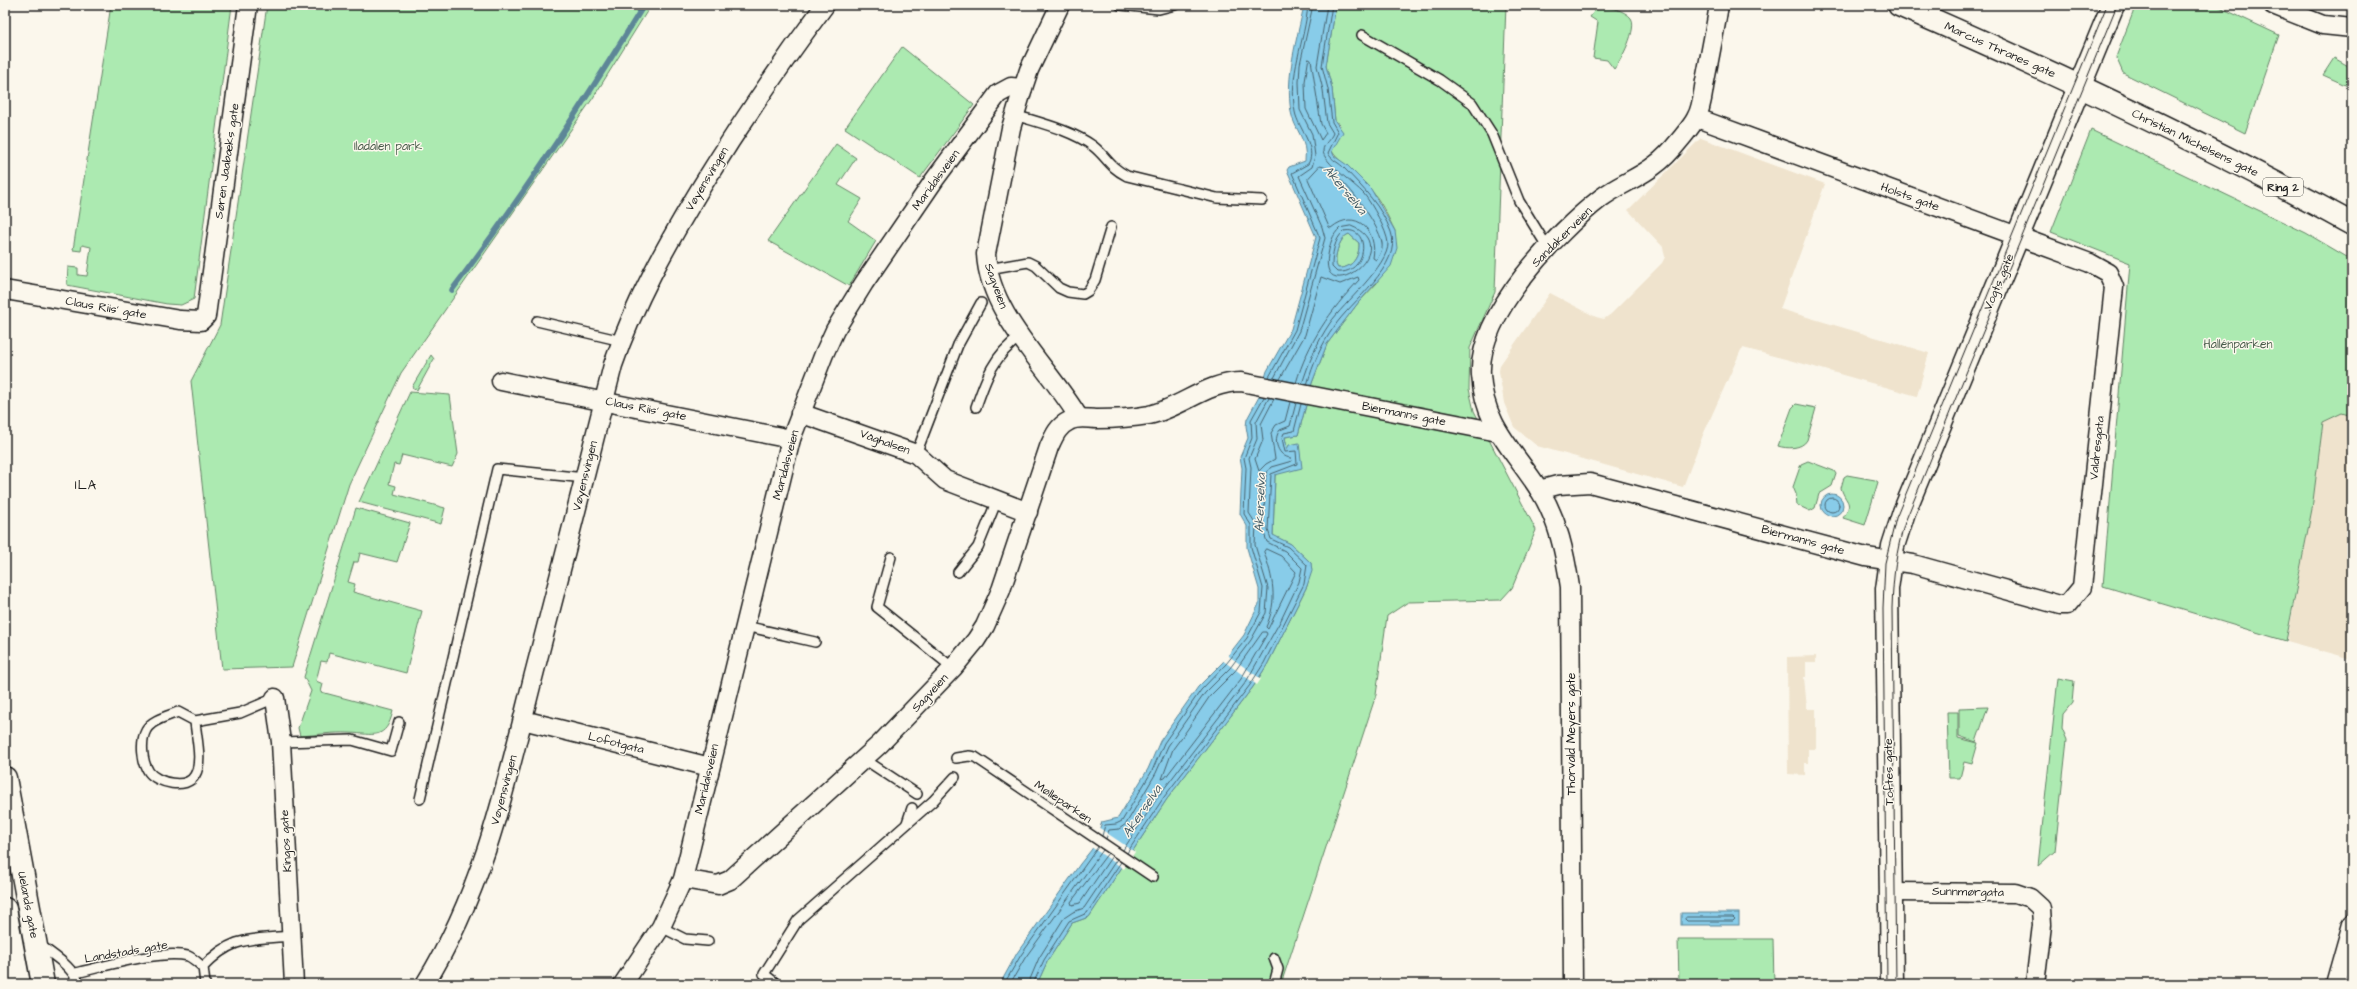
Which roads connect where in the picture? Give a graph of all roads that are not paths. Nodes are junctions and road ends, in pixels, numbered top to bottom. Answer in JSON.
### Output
{"nodes":[{"id":1,"x":248,"y":5,"type":"edge"},
{"id":2,"x":825,"y":5,"type":"edge"},
{"id":3,"x":1060,"y":5,"type":"edge"},
{"id":4,"x":1120,"y":5,"type":"edge"},
{"id":5,"x":1175,"y":5,"type":"edge"},
{"id":6,"x":1719,"y":5,"type":"edge"},
{"id":7,"x":1899,"y":5,"type":"edge"},
{"id":8,"x":2113,"y":5,"type":"edge"},
{"id":9,"x":2273,"y":5,"type":"edge"},
{"id":10,"x":2351,"y":28,"type":"edge"},
{"id":11,"x":1362,"y":35,"type":"dead end"},
{"id":12,"x":2079,"y":86,"type":"junction"},
{"id":13,"x":1023,"y":88,"type":"junction"},
{"id":14,"x":1015,"y":115,"type":"junction"},
{"id":15,"x":1697,"y":118,"type":"junction"},
{"id":16,"x":1262,"y":200,"type":"dead end"},
{"id":17,"x":2352,"y":224,"type":"edge"},
{"id":18,"x":1111,"y":227,"type":"dead end"},
{"id":19,"x":2018,"y":237,"type":"junction"},
{"id":20,"x":1548,"y":248,"type":"junction"},
{"id":21,"x":988,"y":269,"type":"junction"},
{"id":22,"x":2114,"y":287,"type":"joint"},
{"id":23,"x":5,"y":290,"type":"edge"},
{"id":24,"x":981,"y":303,"type":"dead end"},
{"id":25,"x":206,"y":316,"type":"joint"},
{"id":26,"x":537,"y":320,"type":"dead end"},
{"id":27,"x":1020,"y":337,"type":"junction"},
{"id":28,"x":622,"y":341,"type":"junction"},
{"id":29,"x":501,"y":381,"type":"dead end"},
{"id":30,"x":1311,"y":396,"type":"joint"},
{"id":31,"x":604,"y":401,"type":"junction"},
{"id":32,"x":976,"y":407,"type":"dead end"},
{"id":33,"x":800,"y":413,"type":"junction"},
{"id":34,"x":1079,"y":418,"type":"junction"},
{"id":35,"x":1498,"y":432,"type":"junction"},
{"id":36,"x":791,"y":439,"type":"junction"},
{"id":37,"x":916,"y":454,"type":"junction"},
{"id":38,"x":585,"y":478,"type":"junction"},
{"id":39,"x":1540,"y":490,"type":"junction"},
{"id":40,"x":997,"y":500,"type":"junction"},
{"id":41,"x":1028,"y":512,"type":"junction"},
{"id":42,"x":891,"y":557,"type":"dead end"},
{"id":43,"x":1890,"y":561,"type":"junction"},
{"id":44,"x":958,"y":572,"type":"dead end"},
{"id":45,"x":2067,"y":605,"type":"joint"},
{"id":46,"x":745,"y":626,"type":"junction"},
{"id":47,"x":815,"y":642,"type":"dead end"},
{"id":48,"x":953,"y":668,"type":"junction"},
{"id":49,"x":275,"y":698,"type":"joint"},
{"id":50,"x":523,"y":720,"type":"junction"},
{"id":51,"x":195,"y":721,"type":"junction"},
{"id":52,"x":399,"y":722,"type":"dead end"},
{"id":53,"x":281,"y":742,"type":"junction"},
{"id":54,"x":956,"y":758,"type":"dead end"},
{"id":55,"x":864,"y":759,"type":"junction"},
{"id":56,"x":710,"y":767,"type":"junction"},
{"id":57,"x":955,"y":777,"type":"dead end"},
{"id":58,"x":5,"y":778,"type":"edge"},
{"id":59,"x":917,"y":794,"type":"dead end"},
{"id":60,"x":420,"y":798,"type":"dead end"},
{"id":61,"x":912,"y":808,"type":"dead end"},
{"id":62,"x":907,"y":823,"type":"junction"},
{"id":63,"x":1153,"y":877,"type":"dead end"},
{"id":64,"x":683,"y":879,"type":"junction"},
{"id":65,"x":1891,"y":892,"type":"junction"},
{"id":66,"x":5,"y":910,"type":"edge"},
{"id":67,"x":2352,"y":924,"type":"edge"},
{"id":68,"x":661,"y":927,"type":"junction"},
{"id":69,"x":292,"y":936,"type":"junction"},
{"id":70,"x":708,"y":941,"type":"dead end"},
{"id":71,"x":35,"y":942,"type":"junction"},
{"id":72,"x":1274,"y":958,"type":"dead end"},
{"id":73,"x":203,"y":967,"type":"junction"},
{"id":74,"x":75,"y":973,"type":"junction"},
{"id":75,"x":19,"y":984,"type":"edge"},
{"id":76,"x":42,"y":984,"type":"edge"},
{"id":77,"x":79,"y":984,"type":"edge"},
{"id":78,"x":205,"y":984,"type":"edge"},
{"id":79,"x":294,"y":984,"type":"edge"},
{"id":80,"x":425,"y":984,"type":"edge"},
{"id":81,"x":623,"y":984,"type":"edge"},
{"id":82,"x":776,"y":984,"type":"edge"},
{"id":83,"x":1274,"y":984,"type":"edge"},
{"id":84,"x":1573,"y":984,"type":"edge"},
{"id":85,"x":1892,"y":984,"type":"edge"},
{"id":86,"x":2035,"y":984,"type":"edge"},
{"id":87,"x":2335,"y":984,"type":"edge"}],
"edges":[{"from":1,"to":25,"type":"street","name":"Søren Jaabæks gate"},
{"from":2,"to":28,"type":"street","name":"Vøyensvingen"},
{"from":3,"to":13,"type":"street"},
{"from":4,"to":5,"type":"lane"},
{"from":6,"to":15,"type":"street","name":"Sandakerveien"},
{"from":7,"to":12,"type":"main road","name":"Marcus Thranes gate","number":"Ring 2"},
{"from":8,"to":12,"type":"main road","name":"Vogts gate"},
{"from":9,"to":10,"type":"street"},
{"from":11,"to":20,"type":"lane"},
{"from":12,"to":17,"type":"main road","name":"Christian Michelsens gate","number":"Ring 2"},
{"from":12,"to":19,"type":"main road","name":"Vogts gate"},
{"from":13,"to":14,"type":"street","name":"Sagveien"},
{"from":13,"to":33,"type":"street","name":"Maridalsveien"},
{"from":14,"to":16,"type":"lane"},
{"from":14,"to":21,"type":"street","name":"Sagveien"},
{"from":15,"to":19,"type":"street","name":"Holsts gate"},
{"from":15,"to":20,"type":"street","name":"Sandakerveien"},
{"from":18,"to":21,"type":"lane"},
{"from":19,"to":22,"type":"street","name":"Holsts gate"},
{"from":19,"to":43,"type":"main road","name":"Vogts gate"},
{"from":20,"to":35,"type":"street","name":"Sandakerveien"},
{"from":21,"to":27,"type":"street","name":"Sagveien"},
{"from":22,"to":45,"type":"street","name":"Valdresgata"},
{"from":23,"to":25,"type":"street","name":"Claus Riis' gate"},
{"from":24,"to":37,"type":"lane"},
{"from":26,"to":28,"type":"lane"},
{"from":27,"to":32,"type":"lane"},
{"from":27,"to":34,"type":"street","name":"Sagveien"},
{"from":28,"to":31,"type":"street","name":"Vøyensvingen"},
{"from":29,"to":31,"type":"street","name":"Claus Riis' gate"},
{"from":30,"to":34,"type":"street","name":"Sagveien"},
{"from":30,"to":35,"type":"street","name":"Biermanns gate"},
{"from":31,"to":36,"type":"street","name":"Claus Riis' gate"},
{"from":31,"to":38,"type":"street","name":"Vøyensvingen"},
{"from":33,"to":36,"type":"street","name":"Maridalsveien"},
{"from":33,"to":37,"type":"street","name":"Våghalsen"},
{"from":34,"to":41,"type":"street","name":"Sagveien"},
{"from":35,"to":39,"type":"street","name":"Sandakerveien"},
{"from":36,"to":46,"type":"street","name":"Maridalsveien"},
{"from":37,"to":40,"type":"street","name":"Våghalsen"},
{"from":38,"to":50,"type":"street","name":"Vøyensvingen"},
{"from":38,"to":60,"type":"lane"},
{"from":39,"to":43,"type":"street","name":"Biermanns gate"},
{"from":39,"to":84,"type":"street","name":"Thorvald Meyers gate"},
{"from":40,"to":41,"type":"street","name":"Våghalsen"},
{"from":40,"to":44,"type":"lane"},
{"from":41,"to":48,"type":"street","name":"Sagveien"},
{"from":42,"to":48,"type":"lane"},
{"from":43,"to":45,"type":"street","name":"Biermanns gate"},
{"from":43,"to":65,"type":"main road","name":"Toftes gate"},
{"from":46,"to":47,"type":"lane"},
{"from":46,"to":56,"type":"street","name":"Maridalsveien"},
{"from":48,"to":55,"type":"street","name":"Sagveien"},
{"from":49,"to":51,"type":"lane"},
{"from":49,"to":53,"type":"street","name":"Kingos gate"},
{"from":50,"to":56,"type":"street","name":"Lofotgata"},
{"from":50,"to":80,"type":"street","name":"Vøyensvingen"},
{"from":51,"to":51,"type":"lane"},
{"from":52,"to":53,"type":"lane"},
{"from":53,"to":69,"type":"street","name":"Kingos gate"},
{"from":54,"to":63,"type":"lane","name":"Mølleparken"},
{"from":55,"to":59,"type":"lane"},
{"from":55,"to":64,"type":"street","name":"Sagveien"},
{"from":56,"to":64,"type":"street","name":"Maridalsveien"},
{"from":57,"to":62,"type":"lane"},
{"from":58,"to":71,"type":"main road","name":"Uelands gate"},
{"from":61,"to":62,"type":"lane"},
{"from":62,"to":82,"type":"lane"},
{"from":64,"to":68,"type":"street","name":"Maridalsveien"},
{"from":65,"to":85,"type":"main road","name":"Toftes gate"},
{"from":65,"to":86,"type":"street","name":"Sunnmørgata"},
{"from":66,"to":75,"type":"main road","name":"Uelands gate"},
{"from":67,"to":87,"type":"street"},
{"from":68,"to":70,"type":"lane"},
{"from":68,"to":81,"type":"street","name":"Maridalsveien"},
{"from":69,"to":73,"type":"lane"},
{"from":69,"to":79,"type":"street","name":"Kingos gate"},
{"from":71,"to":74,"type":"lane"},
{"from":71,"to":76,"type":"main road","name":"Uelands gate"},
{"from":72,"to":83,"type":"lane"},
{"from":73,"to":74,"type":"lane","name":"Landstads gate"},
{"from":73,"to":78,"type":"lane"},
{"from":74,"to":77,"type":"lane"}]}
